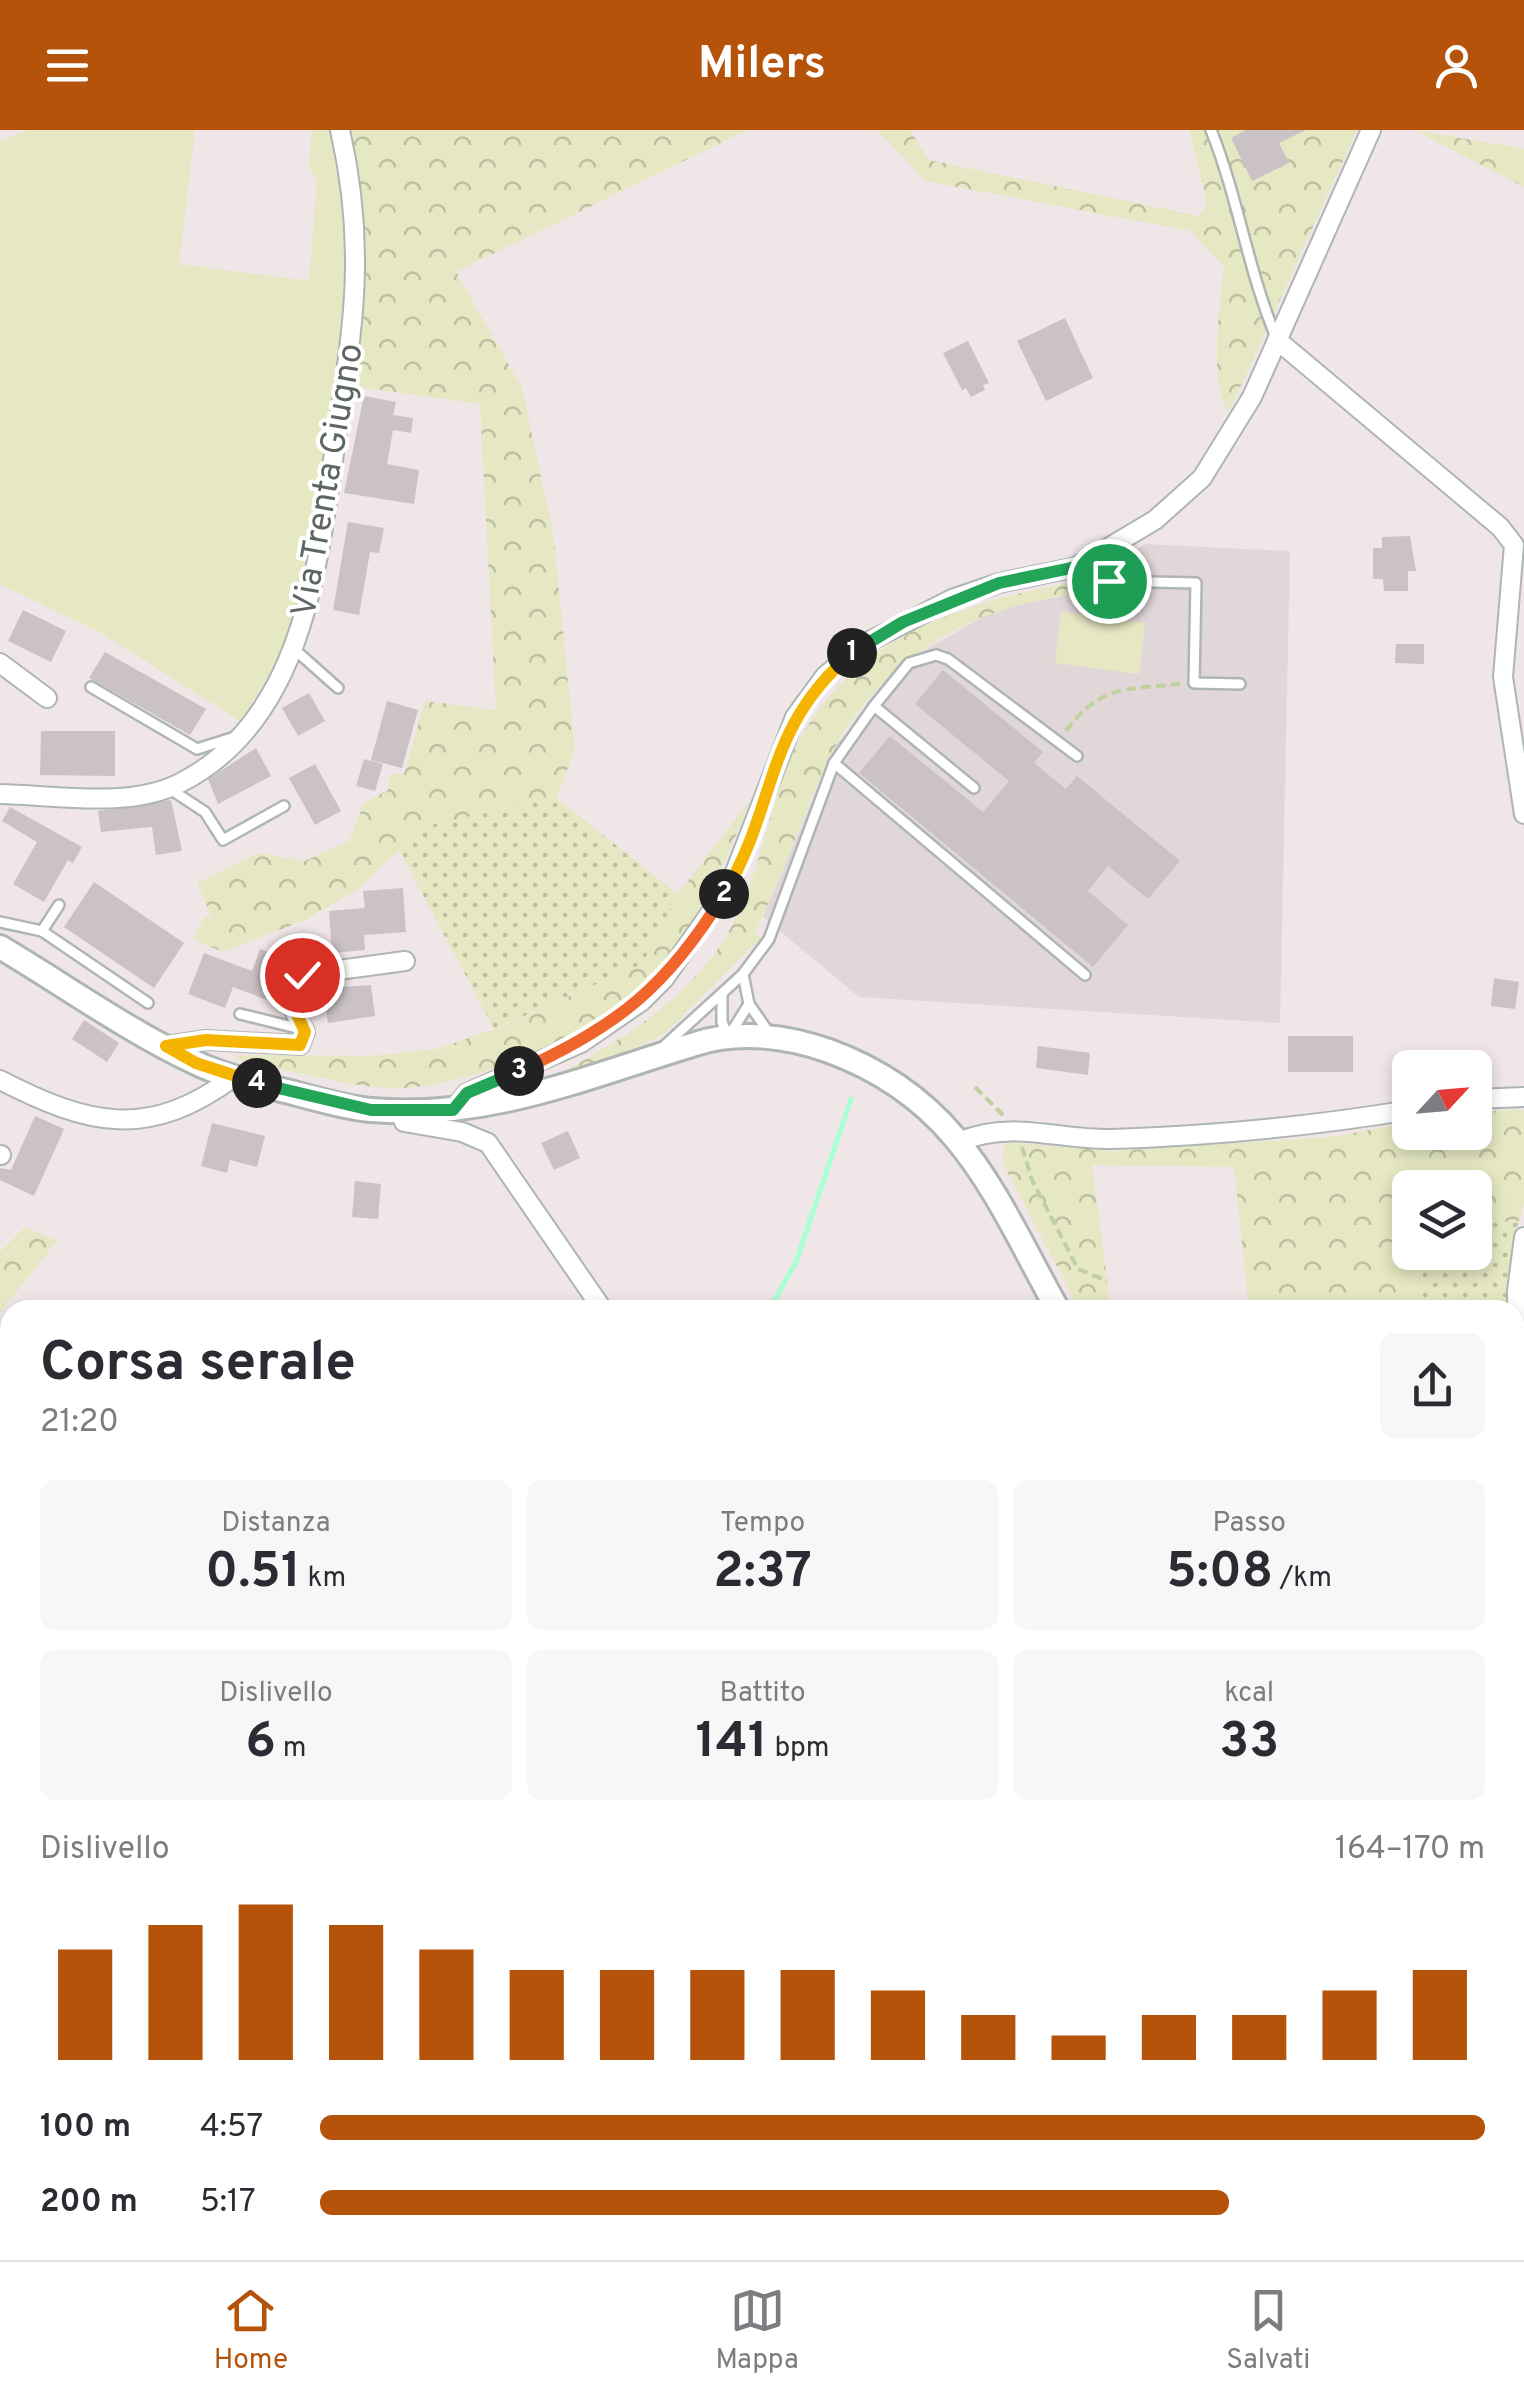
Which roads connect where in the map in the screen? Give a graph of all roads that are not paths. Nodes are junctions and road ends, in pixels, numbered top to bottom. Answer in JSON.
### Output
{"nodes":[{"id":1,"x":340,"y":130,"type":"edge"},
{"id":2,"x":1211,"y":130,"type":"edge"},
{"id":3,"x":1371,"y":130,"type":"edge"},
{"id":4,"x":1277,"y":340,"type":"junction"},
{"id":5,"x":1519,"y":542,"type":"edge"},
{"id":6,"x":1076,"y":567,"type":"junction"},
{"id":7,"x":294,"y":648,"type":"junction"},
{"id":8,"x":0,"y":663,"type":"edge"},
{"id":9,"x":1240,"y":684,"type":"dead end"},
{"id":10,"x":92,"y":686,"type":"dead end"},
{"id":11,"x":338,"y":688,"type":"dead end"},
{"id":12,"x":46,"y":698,"type":"dead end"},
{"id":13,"x":874,"y":706,"type":"junction"},
{"id":14,"x":238,"y":739,"type":"junction"},
{"id":15,"x":1077,"y":756,"type":"dead end"},
{"id":16,"x":834,"y":763,"type":"junction"},
{"id":17,"x":168,"y":788,"type":"junction"},
{"id":18,"x":974,"y":788,"type":"dead end"},
{"id":19,"x":0,"y":794,"type":"edge"},
{"id":20,"x":284,"y":806,"type":"dead end"},
{"id":21,"x":1524,"y":814,"type":"edge"},
{"id":22,"x":59,"y":905,"type":"dead end"},
{"id":23,"x":0,"y":922,"type":"edge"},
{"id":24,"x":42,"y":931,"type":"junction"},
{"id":25,"x":0,"y":946,"type":"edge"},
{"id":26,"x":405,"y":960,"type":"dead end"},
{"id":27,"x":744,"y":974,"type":"junction"},
{"id":28,"x":1085,"y":975,"type":"dead end"},
{"id":29,"x":723,"y":992,"type":"junction"},
{"id":30,"x":148,"y":1002,"type":"dead end"},
{"id":31,"x":749,"y":1004,"type":"junction"},
{"id":32,"x":240,"y":1014,"type":"dead end"},
{"id":33,"x":305,"y":1032,"type":"junction"},
{"id":34,"x":728,"y":1037,"type":"junction"},
{"id":35,"x":777,"y":1037,"type":"junction"},
{"id":36,"x":166,"y":1046,"type":"junction"},
{"id":37,"x":649,"y":1061,"type":"junction"},
{"id":38,"x":234,"y":1077,"type":"junction"},
{"id":39,"x":0,"y":1080,"type":"edge"},
{"id":40,"x":1524,"y":1098,"type":"edge"},
{"id":41,"x":1492,"y":1099,"type":"edge"},
{"id":42,"x":400,"y":1110,"type":"junction"},
{"id":43,"x":453,"y":1110,"type":"junction"},
{"id":44,"x":1392,"y":1113,"type":"edge"},
{"id":45,"x":961,"y":1141,"type":"junction"},
{"id":46,"x":1524,"y":1236,"type":"edge"},
{"id":47,"x":596,"y":1300,"type":"edge"},
{"id":48,"x":1052,"y":1300,"type":"edge"},
{"id":49,"x":1517,"y":1300,"type":"edge"}],
"edges":[{"from":1,"to":7,"type":"street","name":"Via Trenta Giugno"},
{"from":2,"to":4,"type":"lane"},
{"from":3,"to":4,"type":"street"},
{"from":4,"to":5,"type":"street"},
{"from":4,"to":6,"type":"street"},
{"from":5,"to":21,"type":"street"},
{"from":6,"to":9,"type":"lane"},
{"from":6,"to":43,"type":"street"},
{"from":7,"to":11,"type":"lane"},
{"from":7,"to":14,"type":"street","name":"Via Trenta Giugno"},
{"from":8,"to":12,"type":"street"},
{"from":10,"to":14,"type":"lane"},
{"from":13,"to":15,"type":"lane"},
{"from":13,"to":16,"type":"lane"},
{"from":13,"to":18,"type":"lane"},
{"from":14,"to":17,"type":"street","name":"Via Trenta Giugno"},
{"from":16,"to":27,"type":"lane"},
{"from":16,"to":28,"type":"lane"},
{"from":17,"to":19,"type":"street","name":"Via Trenta Giugno"},
{"from":17,"to":20,"type":"lane"},
{"from":22,"to":24,"type":"lane"},
{"from":23,"to":24,"type":"lane"},
{"from":24,"to":30,"type":"lane"},
{"from":25,"to":36,"type":"main road"},
{"from":26,"to":33,"type":"street"},
{"from":27,"to":29,"type":"lane"},
{"from":27,"to":31,"type":"lane"},
{"from":29,"to":34,"type":"lane"},
{"from":29,"to":37,"type":"lane"},
{"from":31,"to":34,"type":"lane"},
{"from":31,"to":35,"type":"lane"},
{"from":32,"to":33,"type":"lane"},
{"from":33,"to":36,"type":"street"},
{"from":34,"to":35,"type":"main road"},
{"from":34,"to":37,"type":"main road"},
{"from":35,"to":45,"type":"main road"},
{"from":36,"to":38,"type":"main road"},
{"from":37,"to":43,"type":"main road"},
{"from":38,"to":39,"type":"street"},
{"from":38,"to":42,"type":"main road"},
{"from":40,"to":41,"type":"street"},
{"from":42,"to":43,"type":"main road"},
{"from":42,"to":47,"type":"street"},
{"from":44,"to":45,"type":"street"},
{"from":45,"to":48,"type":"main road"},
{"from":46,"to":49,"type":"street"}]}
